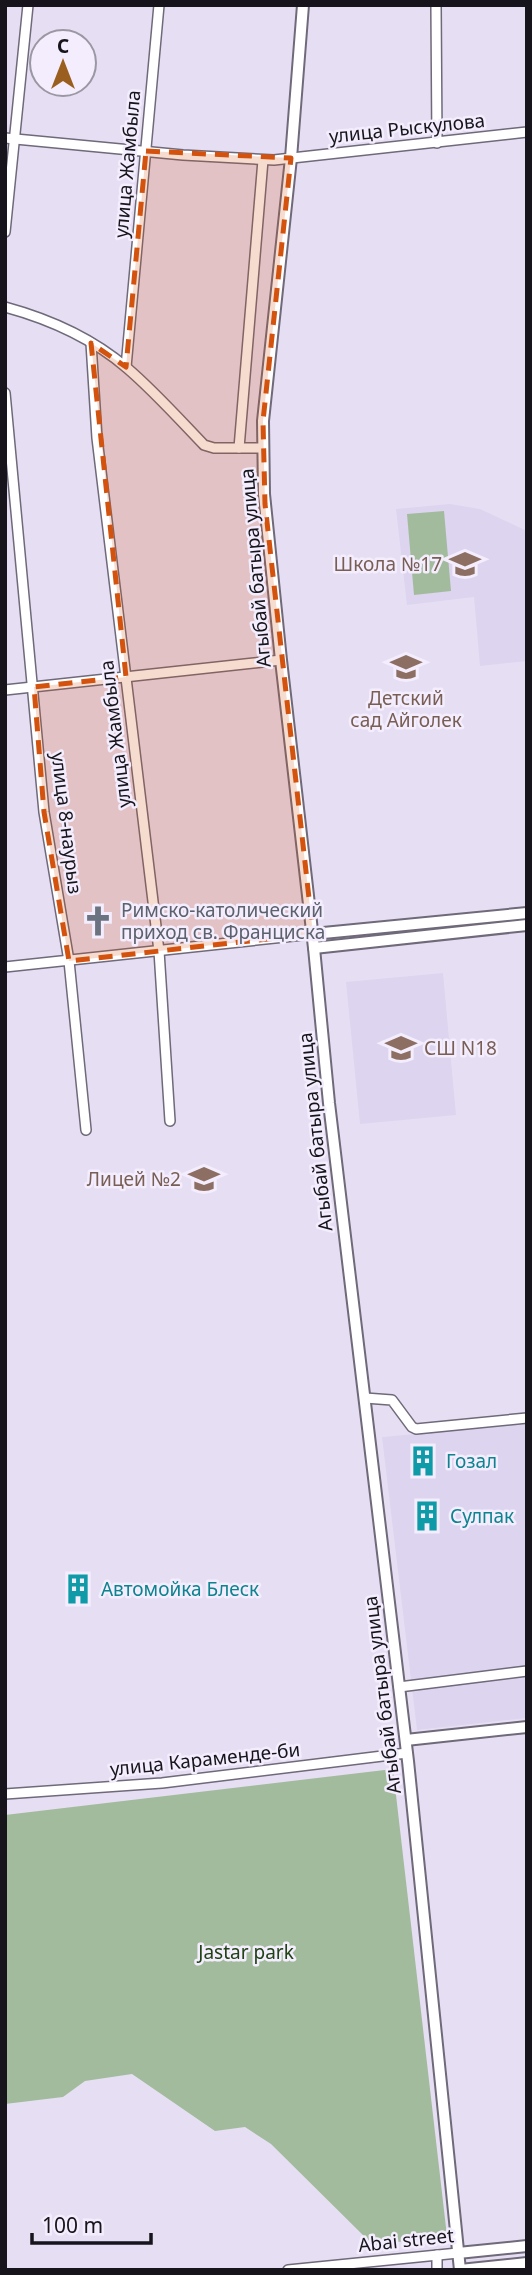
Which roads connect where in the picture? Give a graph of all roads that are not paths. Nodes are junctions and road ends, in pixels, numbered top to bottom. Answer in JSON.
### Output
{"nodes":[{"id":1,"x":28,"y":5,"type":"edge"},
{"id":2,"x":159,"y":5,"type":"edge"},
{"id":3,"x":303,"y":5,"type":"edge"},
{"id":4,"x":436,"y":5,"type":"edge"},
{"id":5,"x":527,"y":132,"type":"edge"},
{"id":6,"x":10,"y":138,"type":"edge"},
{"id":7,"x":437,"y":143,"type":"junction"},
{"id":8,"x":146,"y":151,"type":"junction"},
{"id":9,"x":290,"y":158,"type":"junction"},
{"id":10,"x":263,"y":160,"type":"junction"},
{"id":11,"x":5,"y":232,"type":"edge"},
{"id":12,"x":5,"y":307,"type":"edge"},
{"id":13,"x":91,"y":343,"type":"junction"},
{"id":14,"x":126,"y":367,"type":"junction"},
{"id":15,"x":5,"y":393,"type":"edge"},
{"id":16,"x":7,"y":427,"type":"edge"},
{"id":17,"x":239,"y":448,"type":"junction"},
{"id":18,"x":262,"y":448,"type":"junction"},
{"id":19,"x":281,"y":660,"type":"junction"},
{"id":20,"x":126,"y":677,"type":"junction"},
{"id":21,"x":34,"y":687,"type":"junction"},
{"id":22,"x":5,"y":690,"type":"edge"},
{"id":23,"x":527,"y":913,"type":"edge"},
{"id":24,"x":527,"y":925,"type":"edge"},
{"id":25,"x":313,"y":934,"type":"junction"},
{"id":26,"x":314,"y":948,"type":"junction"},
{"id":27,"x":159,"y":951,"type":"junction"},
{"id":28,"x":69,"y":961,"type":"junction"},
{"id":29,"x":5,"y":967,"type":"edge"},
{"id":30,"x":170,"y":1121,"type":"dead end"},
{"id":31,"x":86,"y":1130,"type":"dead end"},
{"id":32,"x":365,"y":1398,"type":"junction"},
{"id":33,"x":527,"y":1418,"type":"edge"},
{"id":34,"x":527,"y":1671,"type":"edge"},
{"id":35,"x":399,"y":1687,"type":"junction"},
{"id":36,"x":527,"y":1727,"type":"edge"},
{"id":37,"x":406,"y":1740,"type":"junction"},
{"id":38,"x":407,"y":1753,"type":"junction"},
{"id":39,"x":5,"y":1794,"type":"edge"},
{"id":40,"x":527,"y":2246,"type":"edge"},
{"id":41,"x":458,"y":2253,"type":"junction"},
{"id":42,"x":437,"y":2255,"type":"junction"},
{"id":43,"x":527,"y":2263,"type":"edge"},
{"id":44,"x":288,"y":2270,"type":"edge"},
{"id":45,"x":437,"y":2270,"type":"edge"},
{"id":46,"x":460,"y":2270,"type":"edge"}],
"edges":[{"from":1,"to":6,"type":"street"},
{"from":2,"to":8,"type":"street","name":"улица Жамбыла"},
{"from":3,"to":9,"type":"main road","name":"Агыбай батыра улица"},
{"from":4,"to":7,"type":"street"},
{"from":5,"to":7,"type":"street","name":"улица Рыскулова"},
{"from":6,"to":8,"type":"street","name":"улица Рыскулова"},
{"from":6,"to":11,"type":"street"},
{"from":7,"to":9,"type":"street","name":"улица Рыскулова"},
{"from":8,"to":10,"type":"street","name":"улица Рыскулова"},
{"from":8,"to":14,"type":"street","name":"улица Жамбыла"},
{"from":9,"to":10,"type":"street","name":"улица Рыскулова"},
{"from":9,"to":18,"type":"main road","name":"Агыбай батыра улица"},
{"from":10,"to":17,"type":"street"},
{"from":12,"to":13,"type":"street"},
{"from":13,"to":14,"type":"street"},
{"from":13,"to":20,"type":"street","name":"улица Жамбыла"},
{"from":14,"to":17,"type":"street"},
{"from":15,"to":16,"type":"street","name":"улица 8-наурыз"},
{"from":16,"to":21,"type":"street","name":"улица 8-наурыз"},
{"from":17,"to":18,"type":"street"},
{"from":18,"to":19,"type":"main road","name":"Агыбай батыра улица"},
{"from":19,"to":20,"type":"street"},
{"from":19,"to":25,"type":"main road","name":"Агыбай батыра улица"},
{"from":20,"to":21,"type":"street"},
{"from":20,"to":27,"type":"street","name":"улица Жамбыла"},
{"from":21,"to":22,"type":"street"},
{"from":21,"to":28,"type":"street","name":"улица 8-наурыз"},
{"from":23,"to":25,"type":"main road"},
{"from":24,"to":26,"type":"main road"},
{"from":25,"to":26,"type":"main road","name":"Агыбай батыра улица"},
{"from":25,"to":27,"type":"street"},
{"from":26,"to":32,"type":"main road","name":"Агыбай батыра улица"},
{"from":27,"to":28,"type":"street"},
{"from":27,"to":30,"type":"street","name":"улица Жамбыла"},
{"from":28,"to":29,"type":"street"},
{"from":28,"to":31,"type":"street","name":"улица 8-наурыз"},
{"from":32,"to":33,"type":"street"},
{"from":32,"to":35,"type":"main road","name":"Агыбай батыра улица"},
{"from":34,"to":35,"type":"street"},
{"from":35,"to":37,"type":"main road","name":"Агыбай батыра улица"},
{"from":36,"to":37,"type":"main road"},
{"from":37,"to":38,"type":"main road","name":"Агыбай батыра улица"},
{"from":38,"to":39,"type":"street","name":"улица Караменде-би"},
{"from":38,"to":41,"type":"main road","name":"Агыбай батыра улица"},
{"from":40,"to":41,"type":"main road","name":"Abai street"},
{"from":41,"to":42,"type":"street","name":"Abai street"},
{"from":41,"to":46,"type":"main road","name":"Агыбай батыра улица"},
{"from":42,"to":44,"type":"street","name":"Abai street"},
{"from":42,"to":45,"type":"street"},
{"from":43,"to":46,"type":"main road","name":"Abai street"}]}
